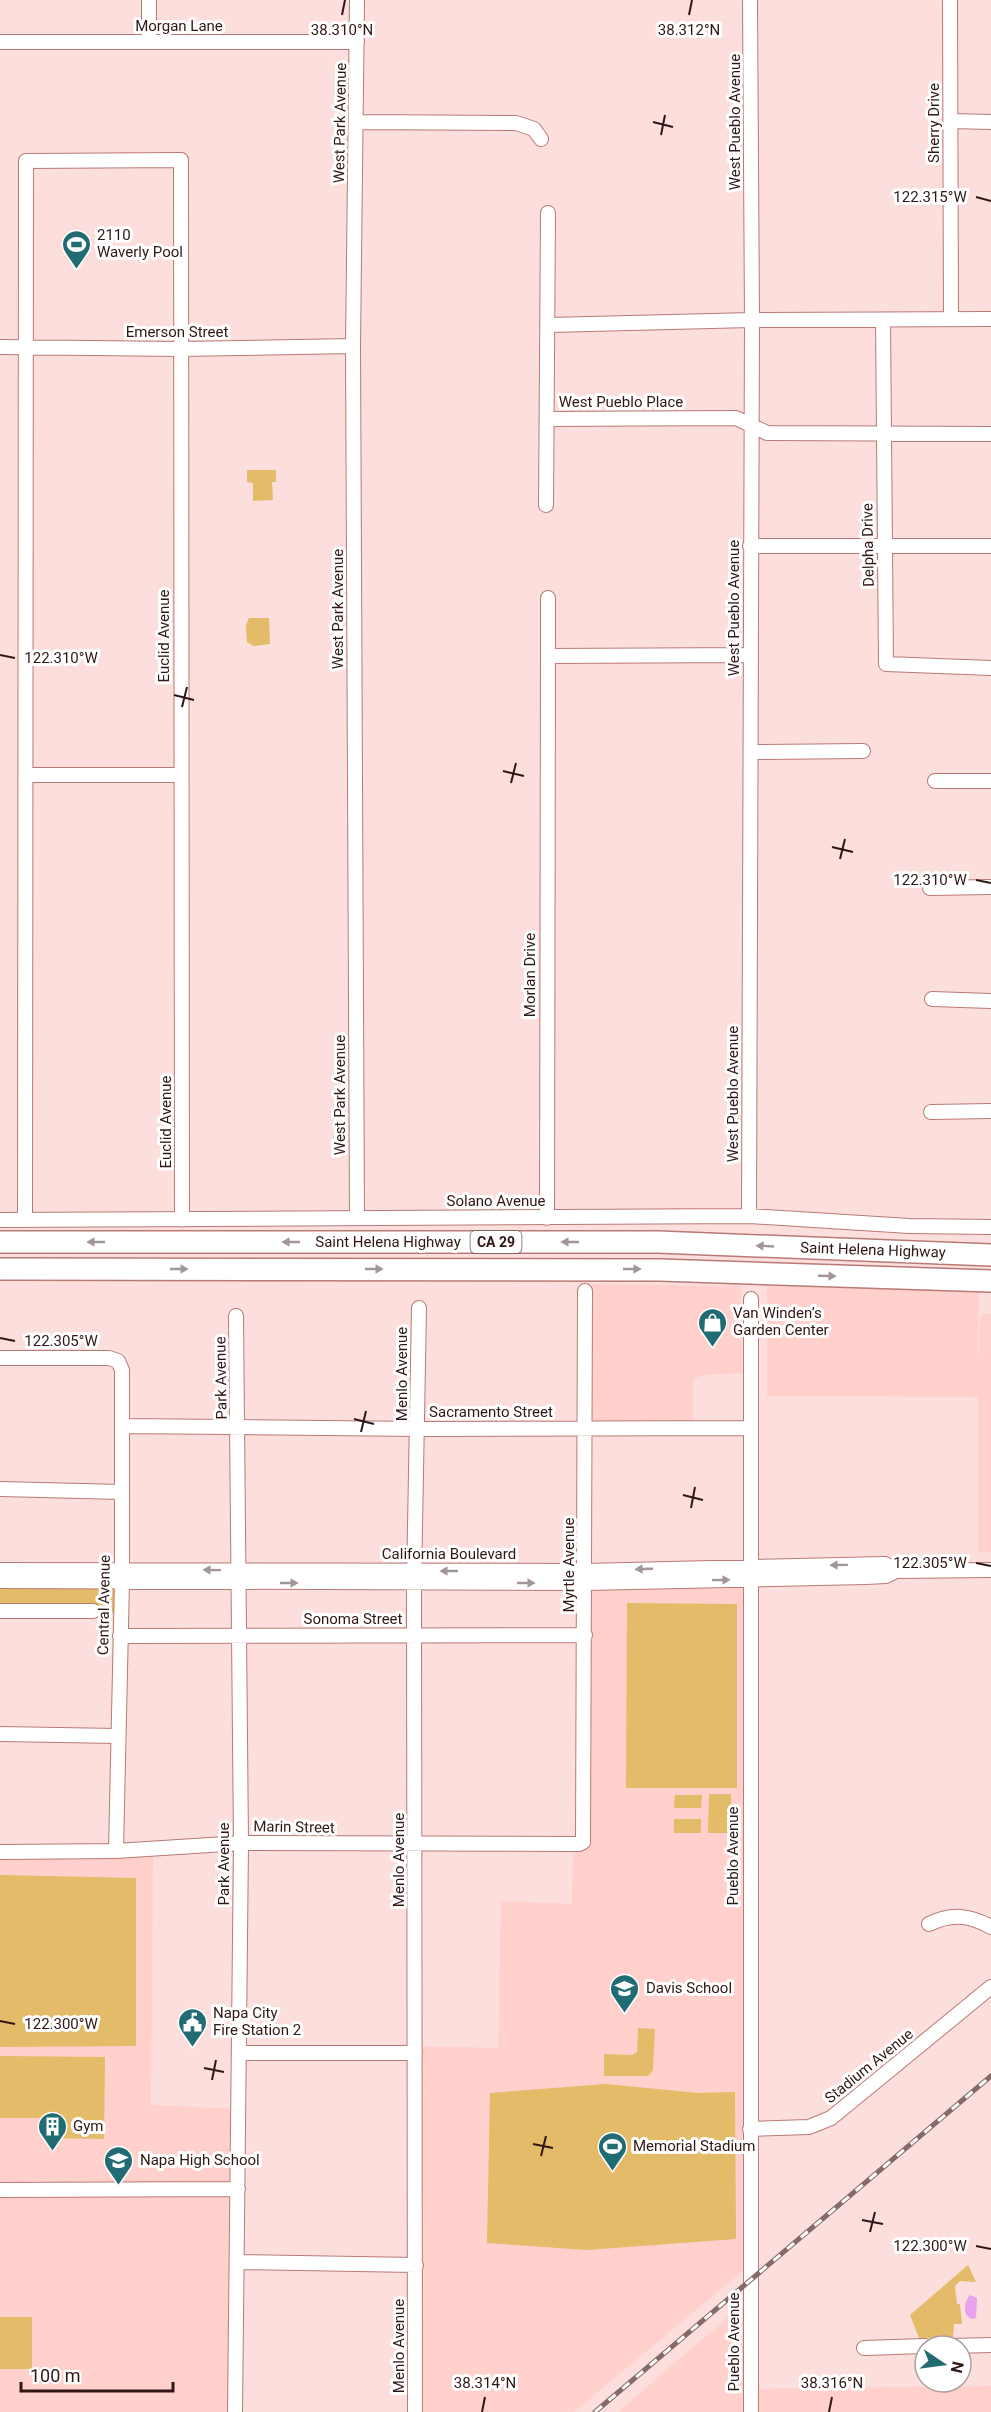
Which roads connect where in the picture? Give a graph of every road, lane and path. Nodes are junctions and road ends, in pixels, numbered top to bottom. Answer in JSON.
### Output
{"nodes":[{"id":1,"x":149,"y":0,"type":"edge"},
{"id":2,"x":357,"y":0,"type":"edge"},
{"id":3,"x":750,"y":0,"type":"edge"},
{"id":4,"x":950,"y":0,"type":"edge"},
{"id":5,"x":0,"y":42,"type":"edge"},
{"id":6,"x":149,"y":42,"type":"junction"},
{"id":7,"x":357,"y":42,"type":"junction"},
{"id":8,"x":951,"y":121,"type":"junction"},
{"id":9,"x":357,"y":122,"type":"junction"},
{"id":10,"x":991,"y":122,"type":"edge"},
{"id":11,"x":541,"y":139,"type":"dead end"},
{"id":12,"x":548,"y":213,"type":"dead end"},
{"id":13,"x":951,"y":319,"type":"junction"},
{"id":14,"x":991,"y":319,"type":"edge"},
{"id":15,"x":753,"y":320,"type":"junction"},
{"id":16,"x":883,"y":320,"type":"junction"},
{"id":17,"x":549,"y":325,"type":"junction"},
{"id":18,"x":353,"y":346,"type":"junction"},
{"id":19,"x":0,"y":347,"type":"edge"},
{"id":20,"x":24,"y":348,"type":"junction"},
{"id":21,"x":180,"y":349,"type":"junction"},
{"id":22,"x":547,"y":419,"type":"junction"},
{"id":23,"x":752,"y":427,"type":"junction"},
{"id":24,"x":883,"y":433,"type":"junction"},
{"id":25,"x":991,"y":434,"type":"edge"},
{"id":26,"x":546,"y":506,"type":"dead end"},
{"id":27,"x":750,"y":546,"type":"junction"},
{"id":28,"x":884,"y":546,"type":"junction"},
{"id":29,"x":991,"y":546,"type":"edge"},
{"id":30,"x":548,"y":598,"type":"dead end"},
{"id":31,"x":750,"y":655,"type":"junction"},
{"id":32,"x":548,"y":656,"type":"junction"},
{"id":33,"x":991,"y":668,"type":"edge"},
{"id":34,"x":863,"y":751,"type":"dead end"},
{"id":35,"x":751,"y":752,"type":"junction"},
{"id":36,"x":26,"y":775,"type":"junction"},
{"id":37,"x":181,"y":775,"type":"junction"},
{"id":38,"x":935,"y":781,"type":"dead end"},
{"id":39,"x":991,"y":781,"type":"edge"},
{"id":40,"x":991,"y":887,"type":"edge"},
{"id":41,"x":930,"y":888,"type":"dead end"},
{"id":42,"x":932,"y":999,"type":"dead end"},
{"id":43,"x":991,"y":1001,"type":"edge"},
{"id":44,"x":991,"y":1111,"type":"edge"},
{"id":45,"x":931,"y":1112,"type":"dead end"},
{"id":46,"x":749,"y":1216,"type":"junction"},
{"id":47,"x":357,"y":1218,"type":"junction"},
{"id":48,"x":547,"y":1218,"type":"junction"},
{"id":49,"x":0,"y":1220,"type":"edge"},
{"id":50,"x":25,"y":1220,"type":"junction"},
{"id":51,"x":182,"y":1220,"type":"junction"},
{"id":52,"x":991,"y":1227,"type":"edge"},
{"id":53,"x":0,"y":1242,"type":"edge"},
{"id":54,"x":991,"y":1255,"type":"edge"},
{"id":55,"x":0,"y":1269,"type":"edge"},
{"id":56,"x":57,"y":1269,"type":"junction"},
{"id":57,"x":0,"y":1274,"type":"edge"},
{"id":58,"x":991,"y":1281,"type":"edge"},
{"id":59,"x":585,"y":1291,"type":"dead end"},
{"id":60,"x":751,"y":1299,"type":"dead end"},
{"id":61,"x":419,"y":1308,"type":"dead end"},
{"id":62,"x":236,"y":1316,"type":"dead end"},
{"id":63,"x":0,"y":1358,"type":"edge"},
{"id":64,"x":122,"y":1426,"type":"junction"},
{"id":65,"x":239,"y":1427,"type":"junction"},
{"id":66,"x":586,"y":1428,"type":"junction"},
{"id":67,"x":751,"y":1428,"type":"junction"},
{"id":68,"x":418,"y":1429,"type":"junction"},
{"id":69,"x":0,"y":1490,"type":"edge"},
{"id":70,"x":122,"y":1492,"type":"junction"},
{"id":71,"x":0,"y":1570,"type":"edge"},
{"id":72,"x":991,"y":1570,"type":"edge"},
{"id":73,"x":752,"y":1572,"type":"junction"},
{"id":74,"x":122,"y":1575,"type":"junction"},
{"id":75,"x":414,"y":1576,"type":"junction"},
{"id":76,"x":239,"y":1577,"type":"junction"},
{"id":77,"x":585,"y":1577,"type":"junction"},
{"id":78,"x":0,"y":1581,"type":"edge"},
{"id":79,"x":0,"y":1611,"type":"edge"},
{"id":80,"x":93,"y":1611,"type":"dead end"},
{"id":81,"x":585,"y":1635,"type":"junction"},
{"id":82,"x":120,"y":1636,"type":"junction"},
{"id":83,"x":237,"y":1636,"type":"junction"},
{"id":84,"x":415,"y":1636,"type":"junction"},
{"id":85,"x":0,"y":1734,"type":"edge"},
{"id":86,"x":118,"y":1736,"type":"junction"},
{"id":87,"x":584,"y":1838,"type":"joint"},
{"id":88,"x":241,"y":1843,"type":"junction"},
{"id":89,"x":416,"y":1845,"type":"junction"},
{"id":90,"x":116,"y":1851,"type":"junction"},
{"id":91,"x":0,"y":1852,"type":"edge"},
{"id":92,"x":929,"y":1924,"type":"dead end"},
{"id":93,"x":991,"y":1927,"type":"edge"},
{"id":94,"x":991,"y":1987,"type":"edge"},
{"id":95,"x":240,"y":2053,"type":"junction"},
{"id":96,"x":415,"y":2053,"type":"junction"},
{"id":97,"x":750,"y":2129,"type":"junction"},
{"id":98,"x":238,"y":2189,"type":"junction"},
{"id":99,"x":0,"y":2190,"type":"edge"},
{"id":100,"x":237,"y":2262,"type":"junction"},
{"id":101,"x":416,"y":2265,"type":"junction"},
{"id":102,"x":973,"y":2345,"type":"edge"},
{"id":103,"x":991,"y":2345,"type":"edge"},
{"id":104,"x":913,"y":2346,"type":"edge"},
{"id":105,"x":864,"y":2348,"type":"dead end"},
{"id":106,"x":235,"y":2412,"type":"edge"},
{"id":107,"x":415,"y":2412,"type":"edge"},
{"id":108,"x":751,"y":2412,"type":"edge"}],
"edges":[{"from":1,"to":6,"type":"street"},
{"from":2,"to":7,"type":"street","name":"West Park Avenue"},
{"from":3,"to":15,"type":"street","name":"West Pueblo Avenue"},
{"from":4,"to":8,"type":"street","name":"Sherry Drive"},
{"from":5,"to":6,"type":"street","name":"Morgan Lane"},
{"from":6,"to":7,"type":"street","name":"Morgan Lane"},
{"from":7,"to":9,"type":"street","name":"West Park Avenue"},
{"from":8,"to":10,"type":"street"},
{"from":8,"to":13,"type":"street","name":"Sherry Drive"},
{"from":9,"to":11,"type":"street"},
{"from":9,"to":18,"type":"street","name":"West Park Avenue"},
{"from":12,"to":17,"type":"street","name":"West Pueblo Place"},
{"from":13,"to":14,"type":"street"},
{"from":13,"to":16,"type":"street"},
{"from":15,"to":16,"type":"street"},
{"from":15,"to":17,"type":"street"},
{"from":15,"to":23,"type":"street","name":"West Pueblo Avenue"},
{"from":16,"to":24,"type":"street","name":"Delpha Drive"},
{"from":17,"to":22,"type":"street","name":"West Pueblo Place"},
{"from":18,"to":21,"type":"street","name":"Emerson Street"},
{"from":18,"to":47,"type":"street","name":"West Park Avenue"},
{"from":19,"to":20,"type":"street","name":"Emerson Street"},
{"from":20,"to":21,"type":"street","name":"Emerson Street"},
{"from":20,"to":21,"type":"street","name":"Euclid Avenue"},
{"from":20,"to":36,"type":"street"},
{"from":21,"to":37,"type":"street","name":"Euclid Avenue"},
{"from":22,"to":23,"type":"street","name":"West Pueblo Place"},
{"from":22,"to":26,"type":"street"},
{"from":23,"to":24,"type":"street","name":"West Pueblo Place"},
{"from":23,"to":27,"type":"street","name":"West Pueblo Avenue"},
{"from":24,"to":25,"type":"street","name":"West Pueblo Place"},
{"from":24,"to":28,"type":"street","name":"Delpha Drive"},
{"from":27,"to":28,"type":"street"},
{"from":27,"to":31,"type":"street","name":"West Pueblo Avenue"},
{"from":28,"to":29,"type":"street"},
{"from":28,"to":33,"type":"street","name":"Delpha Drive"},
{"from":30,"to":32,"type":"street","name":"Morlan Drive"},
{"from":31,"to":32,"type":"street"},
{"from":31,"to":35,"type":"street","name":"West Pueblo Avenue"},
{"from":32,"to":48,"type":"street","name":"Morlan Drive"},
{"from":34,"to":35,"type":"street"},
{"from":35,"to":46,"type":"street","name":"West Pueblo Avenue"},
{"from":36,"to":37,"type":"street"},
{"from":36,"to":50,"type":"street"},
{"from":37,"to":51,"type":"street","name":"Euclid Avenue"},
{"from":38,"to":39,"type":"street"},
{"from":40,"to":41,"type":"street"},
{"from":42,"to":43,"type":"street"},
{"from":44,"to":45,"type":"street"},
{"from":46,"to":48,"type":"street","name":"Solano Avenue"},
{"from":46,"to":52,"type":"street","name":"Solano Avenue"},
{"from":47,"to":48,"type":"street","name":"Solano Avenue"},
{"from":47,"to":51,"type":"street","name":"Solano Avenue"},
{"from":49,"to":50,"type":"street","name":"Solano Avenue"},
{"from":50,"to":51,"type":"street","name":"Solano Avenue"},
{"from":54,"to":53,"type":"highway","name":"Saint Helena Highway","number":"CA 29","one_way":true},
{"from":55,"to":56,"type":"highway","name":"Saint Helena Highway","number":"CA 29"},
{"from":56,"to":57,"type":"highway"},
{"from":56,"to":58,"type":"highway","name":"Saint Helena Highway","number":"CA 29","one_way":true},
{"from":59,"to":66,"type":"street","name":"Myrtle Avenue"},
{"from":60,"to":67,"type":"street","name":"Pueblo Avenue"},
{"from":61,"to":68,"type":"street","name":"Menlo Avenue"},
{"from":62,"to":65,"type":"street","name":"Park Avenue"},
{"from":63,"to":64,"type":"street","name":"Central Avenue"},
{"from":64,"to":65,"type":"street","name":"Sacramento Street"},
{"from":64,"to":70,"type":"street","name":"Central Avenue"},
{"from":65,"to":68,"type":"street","name":"Sacramento Street"},
{"from":65,"to":76,"type":"street","name":"Park Avenue"},
{"from":66,"to":67,"type":"street","name":"Sacramento Street"},
{"from":66,"to":68,"type":"street","name":"Sacramento Street"},
{"from":66,"to":77,"type":"street","name":"Myrtle Avenue"},
{"from":67,"to":73,"type":"street","name":"Pueblo Avenue"},
{"from":68,"to":75,"type":"street","name":"Menlo Avenue"},
{"from":69,"to":70,"type":"street"},
{"from":70,"to":74,"type":"street","name":"Central Avenue"},
{"from":71,"to":74,"type":"street","name":"California Boulevard"},
{"from":72,"to":73,"type":"street","name":"California Boulevard"},
{"from":73,"to":77,"type":"street","name":"California Boulevard"},
{"from":73,"to":97,"type":"street","name":"Pueblo Avenue"},
{"from":74,"to":76,"type":"street","name":"California Boulevard"},
{"from":74,"to":78,"type":"street","name":"California Boulevard"},
{"from":74,"to":82,"type":"street","name":"Central Avenue"},
{"from":75,"to":76,"type":"street","name":"California Boulevard"},
{"from":75,"to":77,"type":"street","name":"California Boulevard"},
{"from":75,"to":84,"type":"street","name":"Menlo Avenue"},
{"from":76,"to":83,"type":"street","name":"Park Avenue"},
{"from":77,"to":81,"type":"street","name":"Myrtle Avenue"},
{"from":79,"to":80,"type":"street"},
{"from":81,"to":84,"type":"street","name":"Sonoma Street"},
{"from":81,"to":87,"type":"street","name":"Myrtle Avenue"},
{"from":82,"to":83,"type":"street","name":"Sonoma Street"},
{"from":82,"to":86,"type":"street","name":"Central Avenue"},
{"from":83,"to":84,"type":"street","name":"Sonoma Street"},
{"from":83,"to":88,"type":"street","name":"Park Avenue"},
{"from":84,"to":89,"type":"street","name":"Menlo Avenue"},
{"from":85,"to":86,"type":"street"},
{"from":86,"to":90,"type":"street","name":"Central Avenue"},
{"from":87,"to":89,"type":"street","name":"Marin Street"},
{"from":88,"to":89,"type":"street","name":"Marin Street"},
{"from":88,"to":90,"type":"street","name":"Marin Street"},
{"from":88,"to":95,"type":"street","name":"Park Avenue"},
{"from":89,"to":96,"type":"street","name":"Menlo Avenue"},
{"from":90,"to":91,"type":"street","name":"Marin Street"},
{"from":92,"to":93,"type":"street"},
{"from":94,"to":97,"type":"street","name":"Stadium Avenue"},
{"from":95,"to":96,"type":"street"},
{"from":95,"to":98,"type":"street","name":"Park Avenue"},
{"from":96,"to":101,"type":"street","name":"Menlo Avenue"},
{"from":97,"to":108,"type":"street","name":"Pueblo Avenue"},
{"from":98,"to":99,"type":"street"},
{"from":98,"to":100,"type":"street","name":"Park Avenue"},
{"from":100,"to":101,"type":"street"},
{"from":100,"to":106,"type":"street","name":"Park Avenue"},
{"from":101,"to":107,"type":"street","name":"Menlo Avenue"},
{"from":102,"to":103,"type":"street"},
{"from":104,"to":105,"type":"street"}]}
